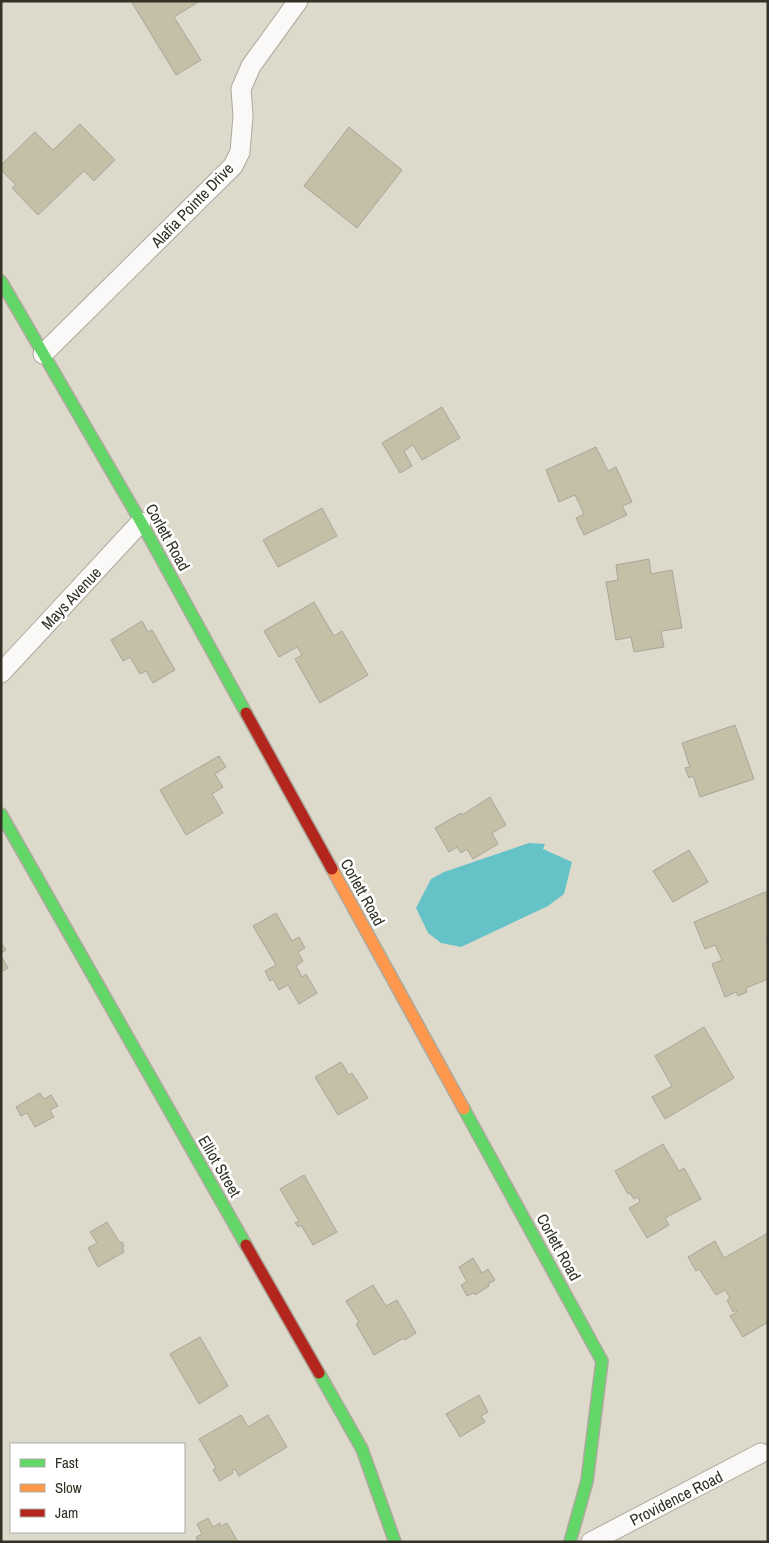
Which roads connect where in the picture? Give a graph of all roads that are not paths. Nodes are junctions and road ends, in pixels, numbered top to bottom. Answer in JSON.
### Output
{"nodes":[{"id":1,"x":298,"y":1,"type":"edge"},
{"id":2,"x":1,"y":281,"type":"edge"},
{"id":3,"x":44,"y":354,"type":"junction"},
{"id":4,"x":141,"y":522,"type":"junction"},
{"id":5,"x":1,"y":673,"type":"edge"},
{"id":6,"x":1,"y":814,"type":"edge"},
{"id":7,"x":761,"y":1453,"type":"dead end"},
{"id":8,"x":395,"y":1542,"type":"edge"},
{"id":9,"x":570,"y":1542,"type":"edge"},
{"id":10,"x":591,"y":1542,"type":"edge"}],
"edges":[{"from":1,"to":3,"type":"street","name":"Alafia Pointe Drive"},
{"from":2,"to":3,"type":"street","name":"Corlett Road"},
{"from":3,"to":4,"type":"street","name":"Corlett Road"},
{"from":4,"to":5,"type":"street","name":"Mays Avenue"},
{"from":4,"to":9,"type":"street","name":"Corlett Road"},
{"from":6,"to":8,"type":"street","name":"Elliot Street"},
{"from":7,"to":10,"type":"street","name":"Providence Road"}]}
